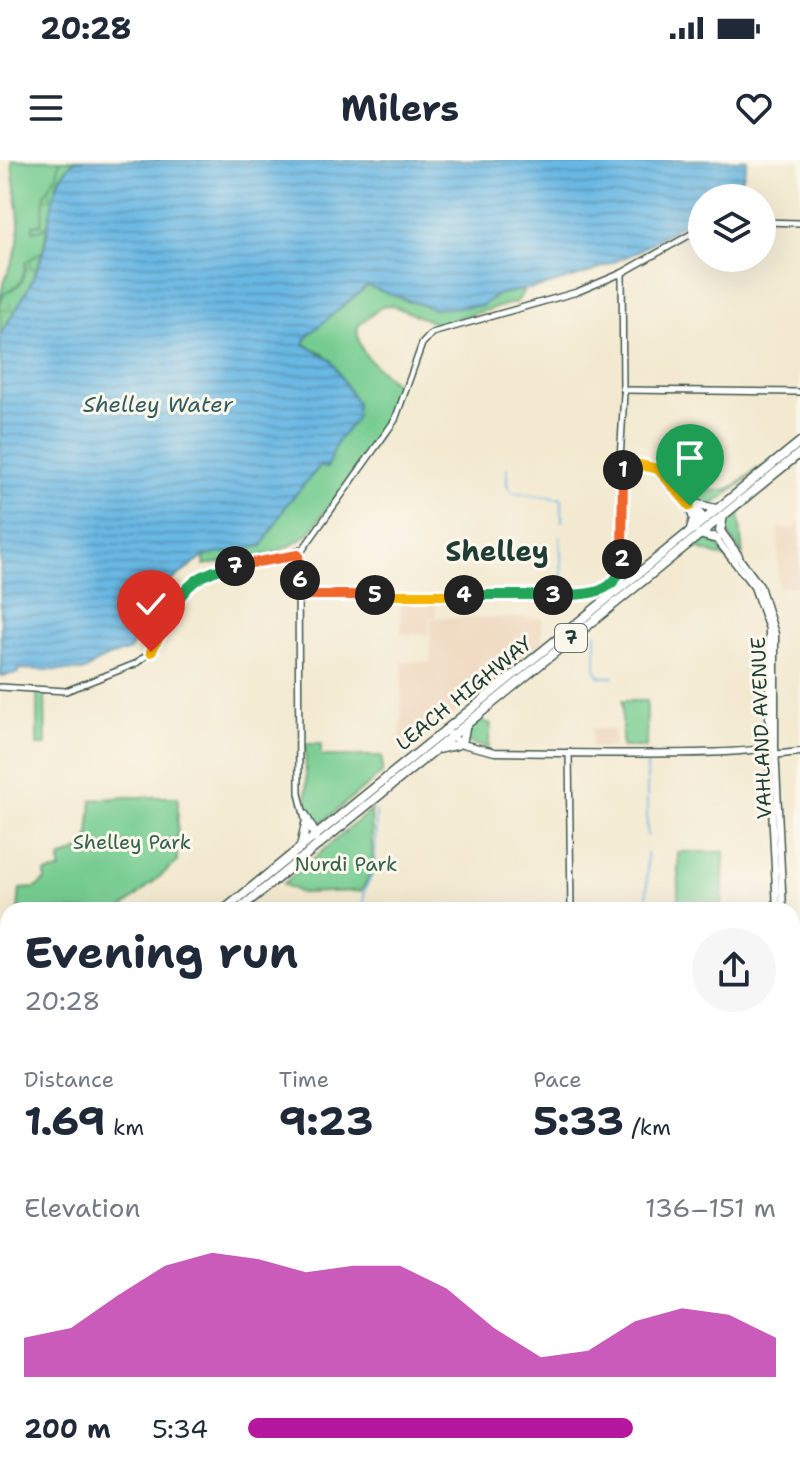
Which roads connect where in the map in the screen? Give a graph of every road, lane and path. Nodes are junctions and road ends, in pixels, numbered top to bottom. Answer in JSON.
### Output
{"nodes":[{"id":1,"x":776,"y":222,"type":"edge"},
{"id":2,"x":800,"y":223,"type":"edge"},
{"id":3,"x":688,"y":236,"type":"edge"},
{"id":4,"x":622,"y":273,"type":"junction"},
{"id":5,"x":622,"y":392,"type":"junction"},
{"id":6,"x":800,"y":392,"type":"edge"},
{"id":7,"x":800,"y":442,"type":"edge"},
{"id":8,"x":800,"y":453,"type":"edge"},
{"id":9,"x":623,"y":462,"type":"junction"},
{"id":10,"x":692,"y":505,"type":"junction"},
{"id":11,"x":720,"y":512,"type":"junction"},
{"id":12,"x":702,"y":526,"type":"junction"},
{"id":13,"x":717,"y":539,"type":"joint"},
{"id":14,"x":299,"y":553,"type":"junction"},
{"id":15,"x":738,"y":556,"type":"junction"},
{"id":16,"x":302,"y":595,"type":"junction"},
{"id":17,"x":0,"y":687,"type":"edge"},
{"id":18,"x":775,"y":701,"type":"junction"},
{"id":19,"x":770,"y":725,"type":"junction"},
{"id":20,"x":450,"y":738,"type":"junction"},
{"id":21,"x":571,"y":753,"type":"junction"},
{"id":22,"x":709,"y":753,"type":"junction"},
{"id":23,"x":774,"y":753,"type":"junction"},
{"id":24,"x":800,"y":753,"type":"edge"},
{"id":25,"x":308,"y":824,"type":"junction"},
{"id":26,"x":324,"y":828,"type":"junction"},
{"id":27,"x":318,"y":839,"type":"junction"},
{"id":28,"x":301,"y":847,"type":"junction"},
{"id":29,"x":234,"y":902,"type":"edge"},
{"id":30,"x":247,"y":902,"type":"edge"},
{"id":31,"x":571,"y":902,"type":"edge"},
{"id":32,"x":780,"y":902,"type":"edge"}],
"edges":[{"from":1,"to":2,"type":"street"},
{"from":3,"to":4,"type":"street"},
{"from":4,"to":5,"type":"street"},
{"from":4,"to":14,"type":"street"},
{"from":5,"to":6,"type":"street"},
{"from":5,"to":9,"type":"street"},
{"from":7,"to":11,"type":"highway","name":"LEACH HIGHWAY","number":"7"},
{"from":8,"to":11,"type":"highway","name":"LEACH HIGHWAY","number":"7"},
{"from":9,"to":10,"type":"street"},
{"from":9,"to":16,"type":"street"},
{"from":10,"to":11,"type":"highway"},
{"from":10,"to":12,"type":"street"},
{"from":10,"to":12,"type":"highway"},
{"from":11,"to":12,"type":"highway","name":"LEACH HIGHWAY","number":"7"},
{"from":11,"to":15,"type":"highway"},
{"from":12,"to":13,"type":"highway"},
{"from":12,"to":15,"type":"main road","name":"VAHLAND AVENUE"},
{"from":12,"to":20,"type":"highway","name":"LEACH HIGHWAY","number":"7"},
{"from":12,"to":20,"type":"highway","name":"LEACH HIGHWAY","number":"7"},
{"from":13,"to":19,"type":"main road","name":"VAHLAND AVENUE"},
{"from":14,"to":16,"type":"street"},
{"from":14,"to":17,"type":"street"},
{"from":15,"to":18,"type":"main road","name":"VAHLAND AVENUE"},
{"from":16,"to":25,"type":"street"},
{"from":18,"to":19,"type":"main road"},
{"from":18,"to":23,"type":"main road","name":"VAHLAND AVENUE"},
{"from":19,"to":23,"type":"main road","name":"VAHLAND AVENUE"},
{"from":20,"to":21,"type":"main road"},
{"from":20,"to":26,"type":"highway","name":"LEACH HIGHWAY","number":"7"},
{"from":20,"to":27,"type":"highway","name":"LEACH HIGHWAY","number":"7"},
{"from":21,"to":22,"type":"main road"},
{"from":21,"to":31,"type":"street"},
{"from":22,"to":23,"type":"main road"},
{"from":22,"to":23,"type":"main road"},
{"from":23,"to":24,"type":"main road"},
{"from":23,"to":32,"type":"main road","name":"VAHLAND AVENUE"},
{"from":25,"to":26,"type":"highway"},
{"from":25,"to":27,"type":"street"},
{"from":25,"to":28,"type":"highway"},
{"from":26,"to":27,"type":"highway","name":"LEACH HIGHWAY","number":"7"},
{"from":27,"to":28,"type":"highway","name":"LEACH HIGHWAY","number":"7"},
{"from":27,"to":30,"type":"highway","name":"LEACH HIGHWAY","number":"7"},
{"from":28,"to":29,"type":"highway","name":"LEACH HIGHWAY","number":"7"}]}
